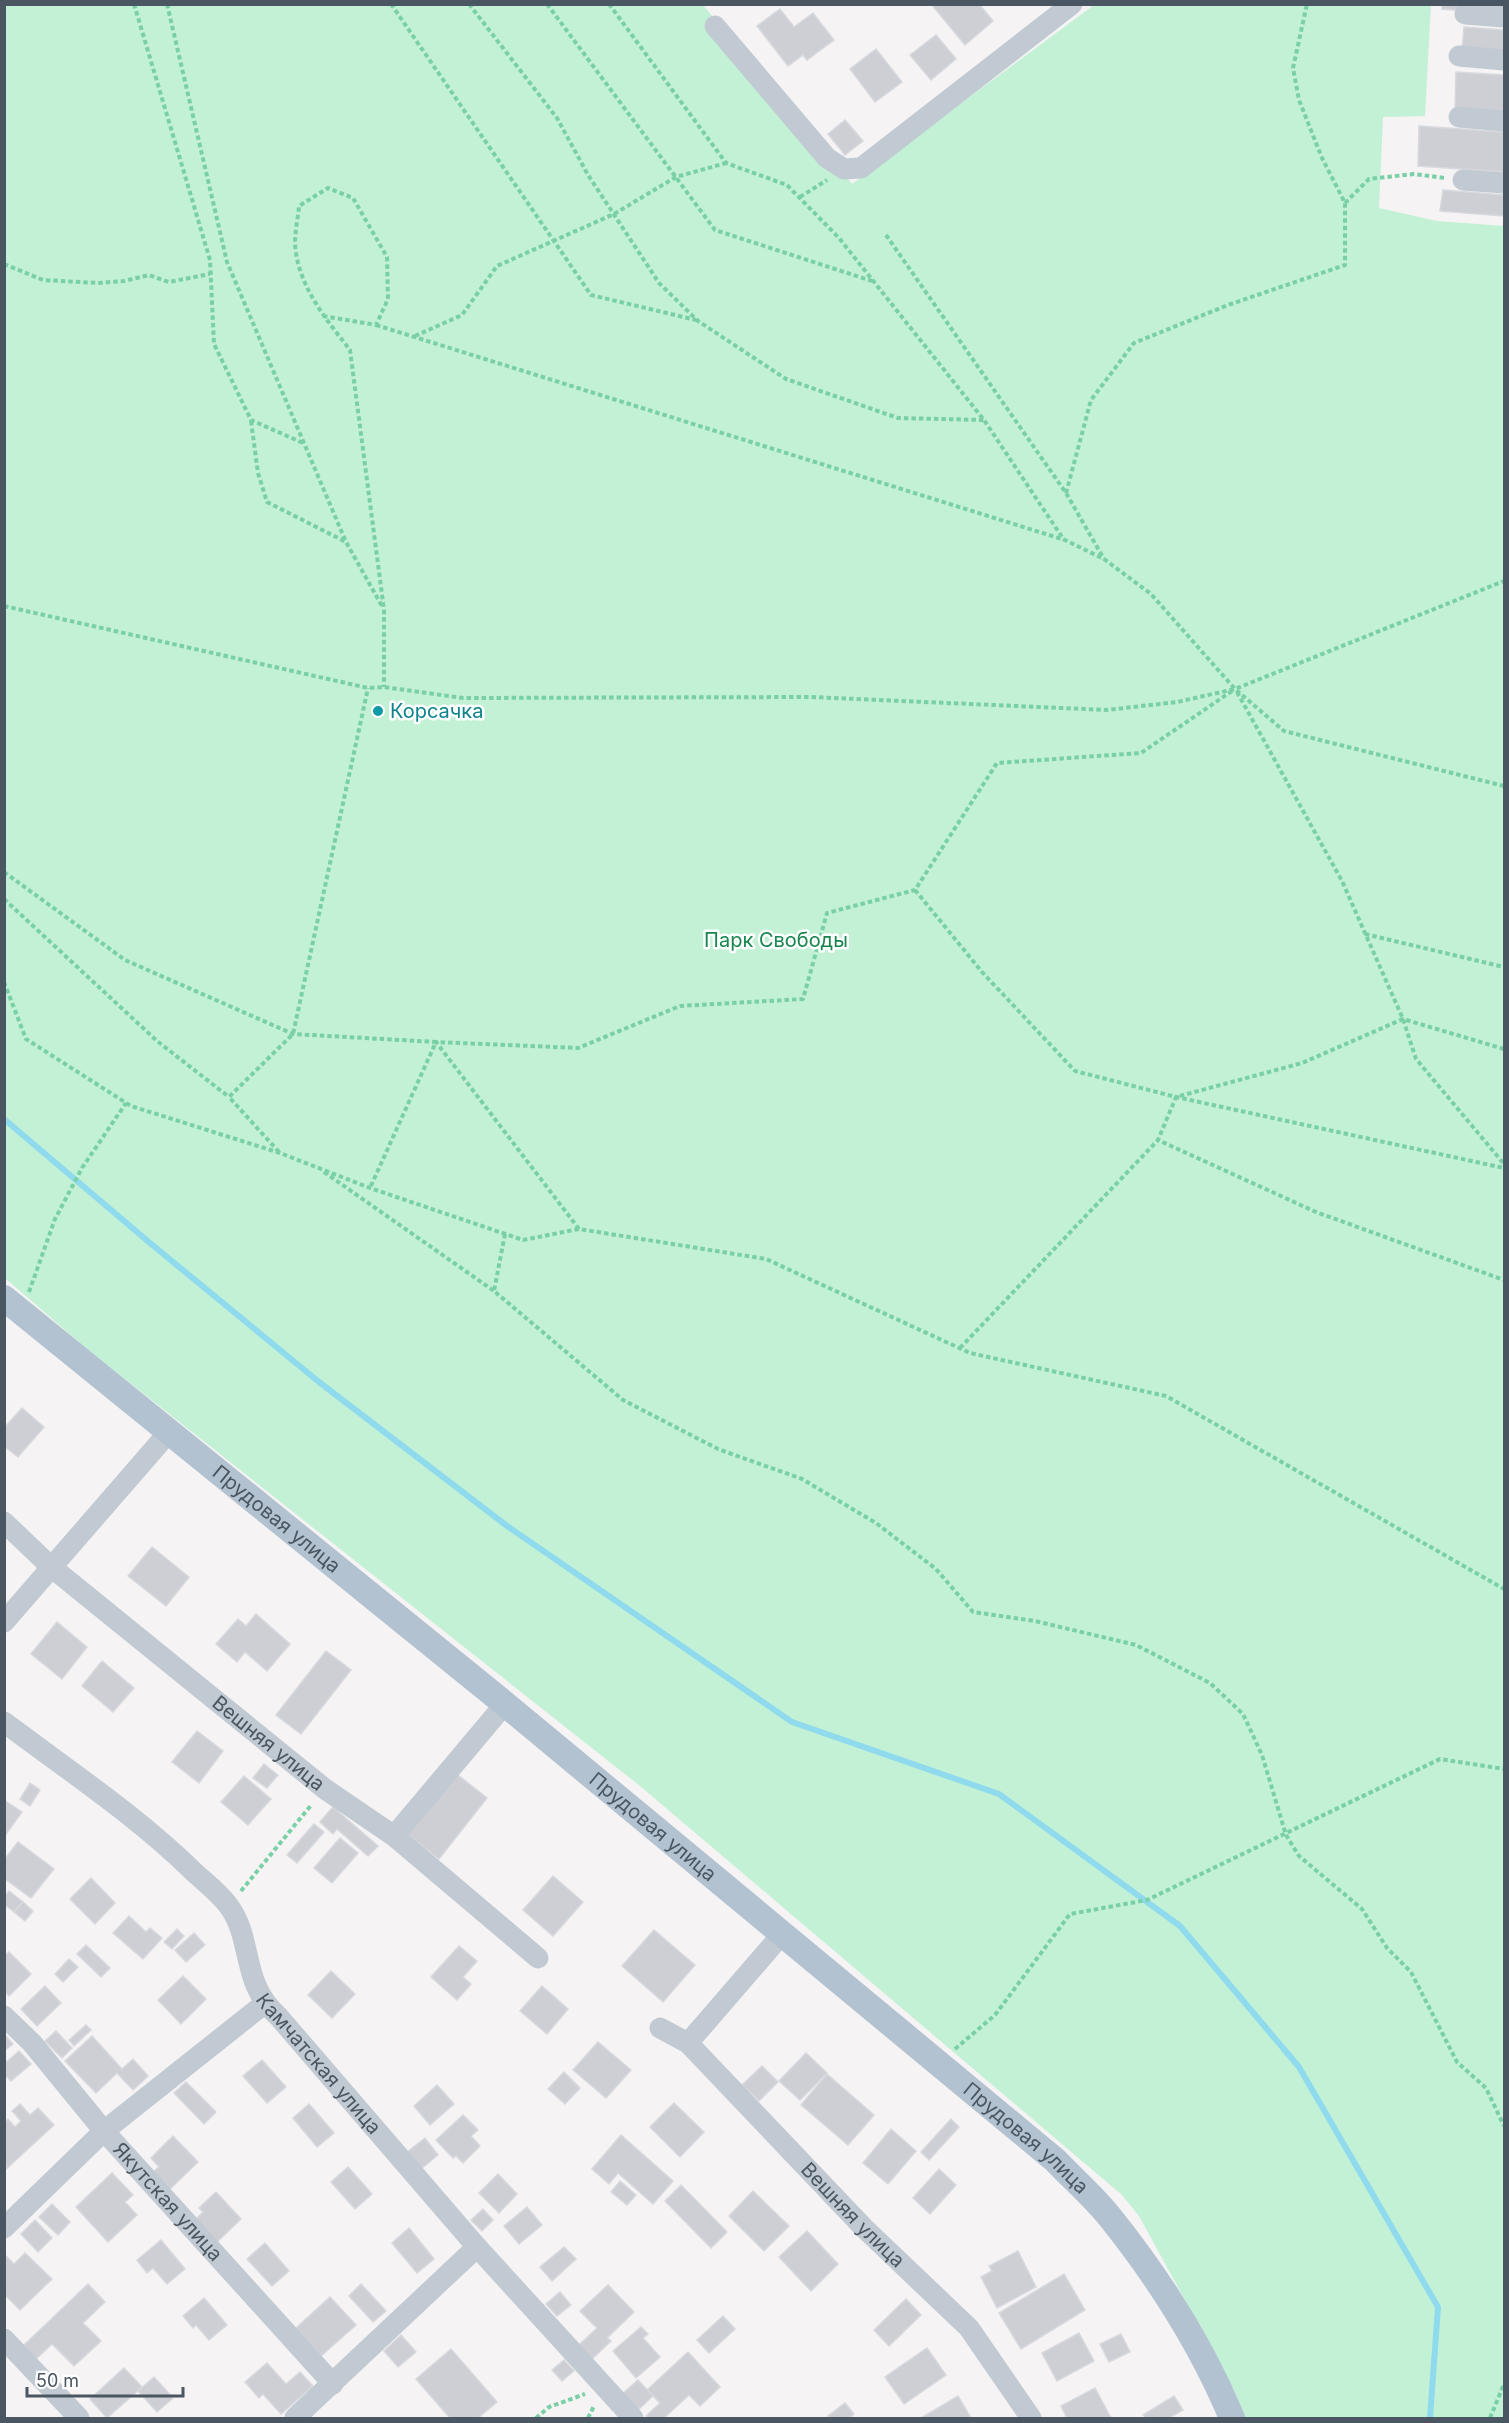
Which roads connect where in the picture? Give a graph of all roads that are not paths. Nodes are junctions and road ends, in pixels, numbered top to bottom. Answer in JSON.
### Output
{"nodes":[{"id":1,"x":1072,"y":4,"type":"edge"},
{"id":2,"x":1465,"y":14,"type":"dead end"},
{"id":3,"x":1504,"y":18,"type":"edge"},
{"id":4,"x":714,"y":26,"type":"dead end"},
{"id":5,"x":1459,"y":56,"type":"dead end"},
{"id":6,"x":1504,"y":60,"type":"edge"},
{"id":7,"x":1459,"y":117,"type":"dead end"},
{"id":8,"x":1504,"y":121,"type":"edge"},
{"id":9,"x":1463,"y":180,"type":"road end"},
{"id":10,"x":1504,"y":183,"type":"edge"},
{"id":11,"x":13,"y":1305,"type":"edge"},
{"id":12,"x":169,"y":1432,"type":"junction"},
{"id":13,"x":4,"y":1522,"type":"edge"},
{"id":14,"x":50,"y":1566,"type":"junction"},
{"id":15,"x":4,"y":1622,"type":"edge"},
{"id":16,"x":505,"y":1704,"type":"junction"},
{"id":17,"x":4,"y":1722,"type":"edge"},
{"id":18,"x":394,"y":1836,"type":"junction"},
{"id":19,"x":783,"y":1933,"type":"junction"},
{"id":20,"x":538,"y":1958,"type":"dead end"},
{"id":21,"x":264,"y":2004,"type":"junction"},
{"id":22,"x":4,"y":2016,"type":"edge"},
{"id":23,"x":660,"y":2028,"type":"dead end"},
{"id":24,"x":688,"y":2043,"type":"junction"},
{"id":25,"x":104,"y":2131,"type":"junction"},
{"id":26,"x":4,"y":2228,"type":"edge"},
{"id":27,"x":477,"y":2247,"type":"junction"},
{"id":28,"x":4,"y":2339,"type":"edge"},
{"id":29,"x":333,"y":2384,"type":"junction"},
{"id":30,"x":80,"y":2418,"type":"edge"},
{"id":31,"x":295,"y":2418,"type":"edge"},
{"id":32,"x":633,"y":2418,"type":"edge"},
{"id":33,"x":1031,"y":2418,"type":"edge"},
{"id":34,"x":1232,"y":2418,"type":"edge"}],
"edges":[{"from":1,"to":4,"type":"street"},
{"from":2,"to":3,"type":"street"},
{"from":5,"to":6,"type":"street"},
{"from":7,"to":8,"type":"street"},
{"from":9,"to":10,"type":"street"},
{"from":11,"to":12,"type":"main road","name":"Прудовая улица"},
{"from":12,"to":14,"type":"street"},
{"from":12,"to":16,"type":"main road","name":"Прудовая улица"},
{"from":13,"to":14,"type":"street","name":"Вешняя улица"},
{"from":14,"to":15,"type":"street"},
{"from":14,"to":18,"type":"street","name":"Вешняя улица"},
{"from":16,"to":18,"type":"street"},
{"from":16,"to":19,"type":"main road","name":"Прудовая улица"},
{"from":17,"to":21,"type":"street","name":"Камчатская улица"},
{"from":18,"to":20,"type":"street","name":"Вешняя улица"},
{"from":19,"to":24,"type":"street"},
{"from":19,"to":34,"type":"main road","name":"Прудовая улица"},
{"from":21,"to":25,"type":"street"},
{"from":21,"to":27,"type":"street","name":"Камчатская улица"},
{"from":22,"to":25,"type":"street","name":"Якутская улица"},
{"from":23,"to":24,"type":"street","name":"Вешняя улица"},
{"from":24,"to":33,"type":"street","name":"Вешняя улица"},
{"from":25,"to":26,"type":"street"},
{"from":25,"to":29,"type":"street","name":"Якутская улица"},
{"from":27,"to":29,"type":"street"},
{"from":27,"to":32,"type":"street","name":"Камчатская улица"},
{"from":28,"to":30,"type":"street"},
{"from":29,"to":31,"type":"street"}]}
